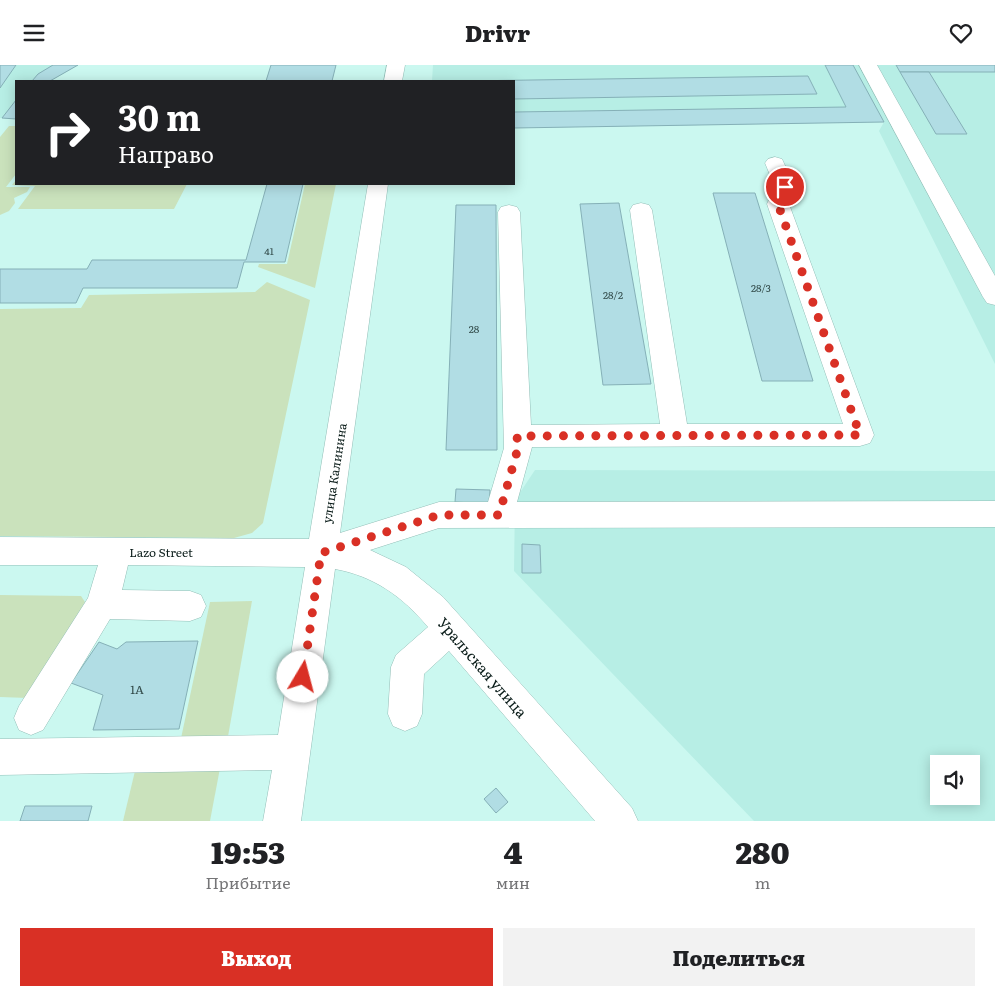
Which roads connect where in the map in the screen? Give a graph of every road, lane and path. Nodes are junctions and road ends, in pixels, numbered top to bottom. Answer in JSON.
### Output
{"nodes":[{"id":1,"x":396,"y":65,"type":"edge"},
{"id":2,"x":868,"y":65,"type":"edge"},
{"id":3,"x":393,"y":80,"type":"edge"},
{"id":4,"x":776,"y":163,"type":"dead end"},
{"id":5,"x":378,"y":185,"type":"edge"},
{"id":6,"x":641,"y":210,"type":"dead end"},
{"id":7,"x":509,"y":212,"type":"dead end"},
{"id":8,"x":995,"y":297,"type":"edge"},
{"id":9,"x":517,"y":436,"type":"junction"},
{"id":10,"x":675,"y":436,"type":"junction"},
{"id":11,"x":995,"y":513,"type":"edge"},
{"id":12,"x":499,"y":515,"type":"junction"},
{"id":13,"x":0,"y":551,"type":"edge"},
{"id":14,"x":117,"y":551,"type":"junction"},
{"id":15,"x":321,"y":553,"type":"junction"},
{"id":16,"x":102,"y":604,"type":"junction"},
{"id":17,"x":190,"y":606,"type":"dead end"},
{"id":18,"x":450,"y":628,"type":"junction"},
{"id":19,"x":405,"y":714,"type":"dead end"},
{"id":20,"x":31,"y":718,"type":"dead end"},
{"id":21,"x":292,"y":752,"type":"junction"},
{"id":22,"x":0,"y":757,"type":"edge"},
{"id":23,"x":282,"y":821,"type":"edge"},
{"id":24,"x":619,"y":821,"type":"edge"}],
"edges":[{"from":1,"to":3,"type":"street"},
{"from":2,"to":8,"type":"street"},
{"from":4,"to":10,"type":"street"},
{"from":5,"to":15,"type":"street","name":"улица Калинина"},
{"from":6,"to":10,"type":"street"},
{"from":7,"to":9,"type":"street"},
{"from":9,"to":10,"type":"street"},
{"from":9,"to":12,"type":"street"},
{"from":11,"to":12,"type":"street"},
{"from":12,"to":15,"type":"street"},
{"from":13,"to":14,"type":"street","name":"Lazo Street"},
{"from":14,"to":15,"type":"street","name":"Lazo Street"},
{"from":14,"to":16,"type":"street"},
{"from":15,"to":18,"type":"street","name":"Уральская улица"},
{"from":15,"to":21,"type":"street","name":"улица Калинина"},
{"from":16,"to":17,"type":"street"},
{"from":16,"to":20,"type":"street"},
{"from":18,"to":19,"type":"street"},
{"from":18,"to":24,"type":"street","name":"Уральская улица"},
{"from":21,"to":22,"type":"street"},
{"from":21,"to":23,"type":"street","name":"улица Калинина"}]}
